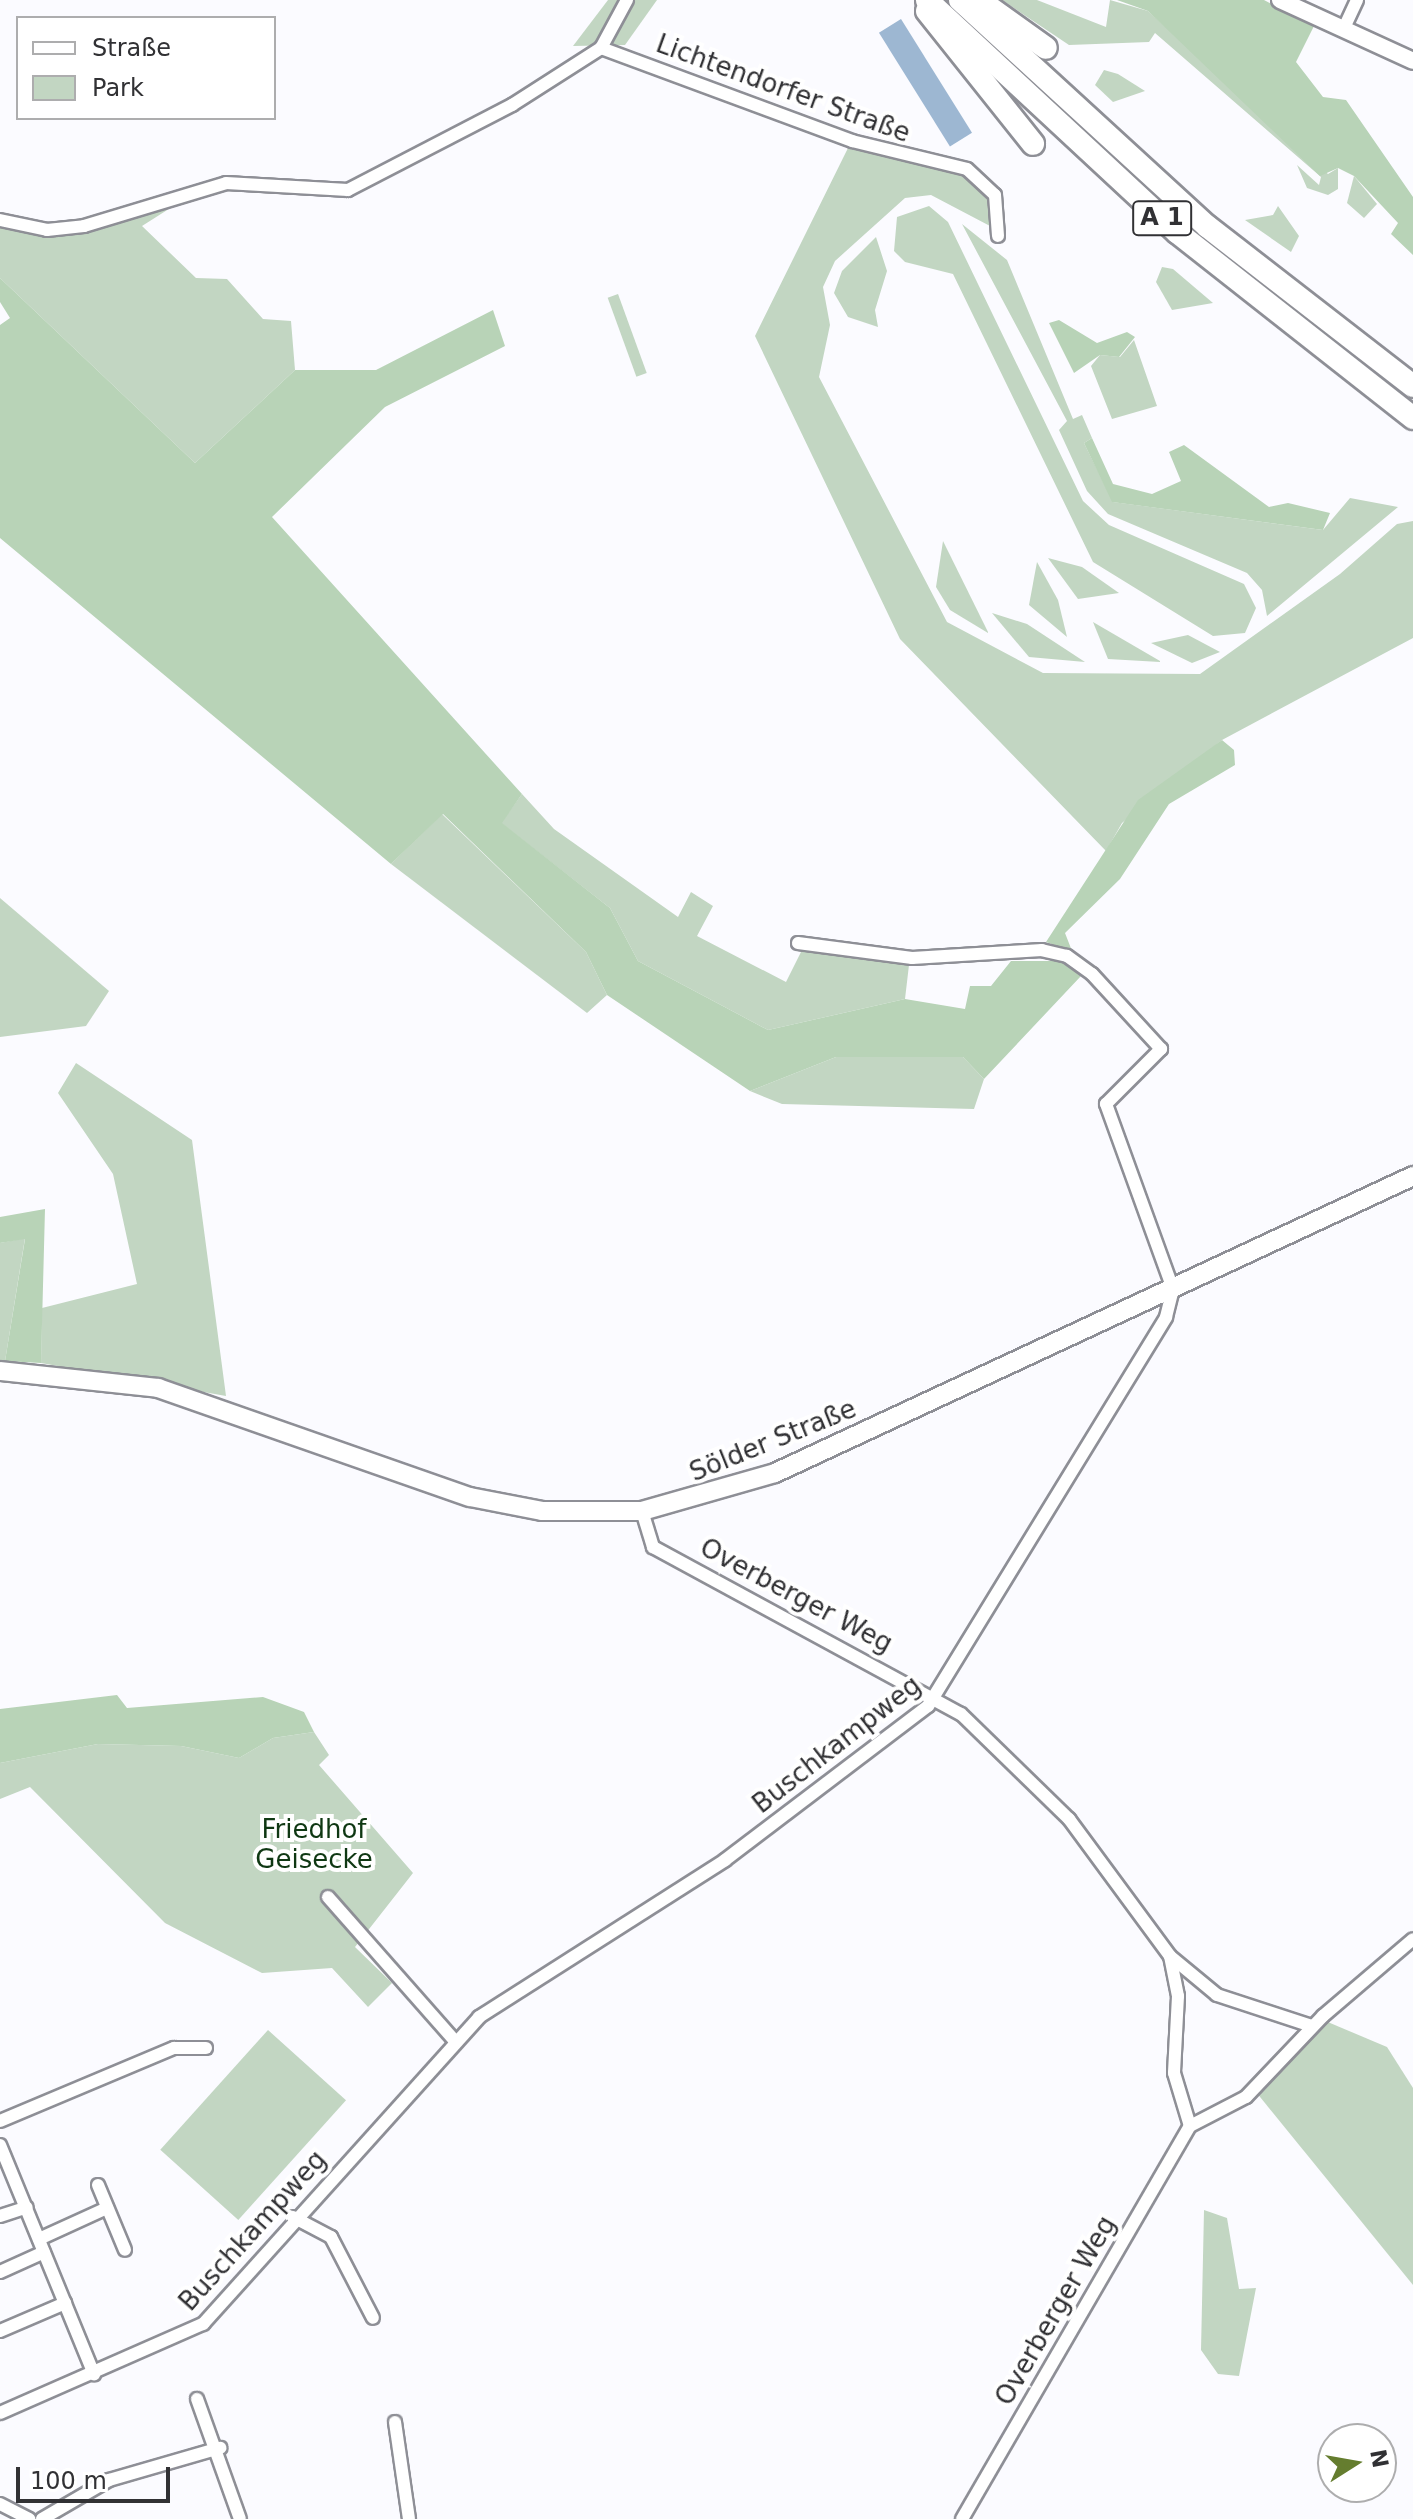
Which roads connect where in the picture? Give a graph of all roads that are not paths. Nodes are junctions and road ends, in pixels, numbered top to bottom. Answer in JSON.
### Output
{"nodes":[{"id":1,"x":627,"y":0,"type":"edge"},
{"id":2,"x":920,"y":0,"type":"edge"},
{"id":3,"x":927,"y":0,"type":"edge"},
{"id":4,"x":960,"y":0,"type":"edge"},
{"id":5,"x":979,"y":0,"type":"edge"},
{"id":6,"x":1280,"y":0,"type":"edge"},
{"id":7,"x":1357,"y":0,"type":"edge"},
{"id":8,"x":1344,"y":28,"type":"junction"},
{"id":9,"x":601,"y":48,"type":"junction"},
{"id":10,"x":1046,"y":48,"type":"dead end"},
{"id":11,"x":1413,"y":61,"type":"edge"},
{"id":12,"x":1033,"y":144,"type":"dead end"},
{"id":13,"x":0,"y":220,"type":"edge"},
{"id":14,"x":998,"y":236,"type":"dead end"},
{"id":15,"x":1413,"y":386,"type":"edge"},
{"id":16,"x":1413,"y":418,"type":"edge"},
{"id":17,"x":798,"y":943,"type":"dead end"},
{"id":18,"x":1413,"y":1176,"type":"edge"},
{"id":19,"x":1173,"y":1289,"type":"junction"},
{"id":20,"x":0,"y":1371,"type":"edge"},
{"id":21,"x":642,"y":1511,"type":"junction"},
{"id":22,"x":935,"y":1698,"type":"junction"},
{"id":23,"x":328,"y":1897,"type":"dead end"},
{"id":24,"x":1413,"y":1939,"type":"edge"},
{"id":25,"x":1170,"y":1956,"type":"junction"},
{"id":26,"x":1312,"y":2026,"type":"junction"},
{"id":27,"x":454,"y":2040,"type":"junction"},
{"id":28,"x":206,"y":2048,"type":"dead end"},
{"id":29,"x":0,"y":2121,"type":"edge"},
{"id":30,"x":1190,"y":2126,"type":"junction"},
{"id":31,"x":0,"y":2145,"type":"edge"},
{"id":32,"x":3,"y":2162,"type":"edge"},
{"id":33,"x":98,"y":2185,"type":"dead end"},
{"id":34,"x":27,"y":2207,"type":"junction"},
{"id":35,"x":107,"y":2208,"type":"junction"},
{"id":36,"x":0,"y":2216,"type":"edge"},
{"id":37,"x":293,"y":2217,"type":"junction"},
{"id":38,"x":39,"y":2239,"type":"junction"},
{"id":39,"x":125,"y":2250,"type":"dead end"},
{"id":40,"x":44,"y":2252,"type":"junction"},
{"id":41,"x":0,"y":2272,"type":"edge"},
{"id":42,"x":65,"y":2303,"type":"junction"},
{"id":43,"x":373,"y":2318,"type":"dead end"},
{"id":44,"x":0,"y":2331,"type":"edge"},
{"id":45,"x":94,"y":2374,"type":"junction"},
{"id":46,"x":197,"y":2399,"type":"dead end"},
{"id":47,"x":0,"y":2413,"type":"edge"},
{"id":48,"x":395,"y":2422,"type":"dead end"},
{"id":49,"x":220,"y":2448,"type":"junction"},
{"id":50,"x":0,"y":2504,"type":"edge"},
{"id":51,"x":29,"y":2519,"type":"edge"},
{"id":52,"x":42,"y":2519,"type":"edge"},
{"id":53,"x":240,"y":2519,"type":"edge"},
{"id":54,"x":409,"y":2519,"type":"edge"},
{"id":55,"x":962,"y":2519,"type":"edge"}],
"edges":[{"from":1,"to":9,"type":"street"},
{"from":2,"to":12,"type":"highway"},
{"from":3,"to":16,"type":"highway","number":"A 1"},
{"from":4,"to":15,"type":"highway","number":"A 1"},
{"from":5,"to":10,"type":"highway"},
{"from":6,"to":8,"type":"street"},
{"from":7,"to":8,"type":"street"},
{"from":8,"to":11,"type":"street"},
{"from":9,"to":13,"type":"street"},
{"from":9,"to":14,"type":"street","name":"Lichtendorfer Straße"},
{"from":17,"to":19,"type":"street"},
{"from":18,"to":19,"type":"main road","name":"Sölder Straße"},
{"from":19,"to":21,"type":"main road","name":"Sölder Straße"},
{"from":19,"to":22,"type":"street","name":"Buschkampweg"},
{"from":20,"to":21,"type":"main road","name":"Sölder Straße"},
{"from":21,"to":22,"type":"street","name":"Overberger Weg"},
{"from":22,"to":25,"type":"street","name":"Overberger Weg"},
{"from":22,"to":27,"type":"street","name":"Buschkampweg"},
{"from":23,"to":27,"type":"street"},
{"from":24,"to":26,"type":"street"},
{"from":25,"to":26,"type":"street","name":"Overberger Weg"},
{"from":25,"to":30,"type":"street","name":"Overberger Weg"},
{"from":26,"to":30,"type":"street"},
{"from":27,"to":37,"type":"street","name":"Buschkampweg"},
{"from":28,"to":29,"type":"street"},
{"from":30,"to":55,"type":"street","name":"Overberger Weg"},
{"from":31,"to":32,"type":"street"},
{"from":32,"to":34,"type":"street"},
{"from":33,"to":35,"type":"street"},
{"from":34,"to":36,"type":"street"},
{"from":34,"to":38,"type":"street"},
{"from":35,"to":38,"type":"street"},
{"from":35,"to":39,"type":"street"},
{"from":37,"to":43,"type":"street"},
{"from":37,"to":45,"type":"street","name":"Buschkampweg"},
{"from":38,"to":40,"type":"street"},
{"from":40,"to":41,"type":"street"},
{"from":40,"to":42,"type":"street"},
{"from":42,"to":44,"type":"street"},
{"from":42,"to":45,"type":"street"},
{"from":45,"to":47,"type":"street","name":"Buschkampweg"},
{"from":46,"to":49,"type":"street"},
{"from":48,"to":54,"type":"street"},
{"from":49,"to":52,"type":"street"},
{"from":49,"to":53,"type":"street"},
{"from":50,"to":51,"type":"street"}]}
